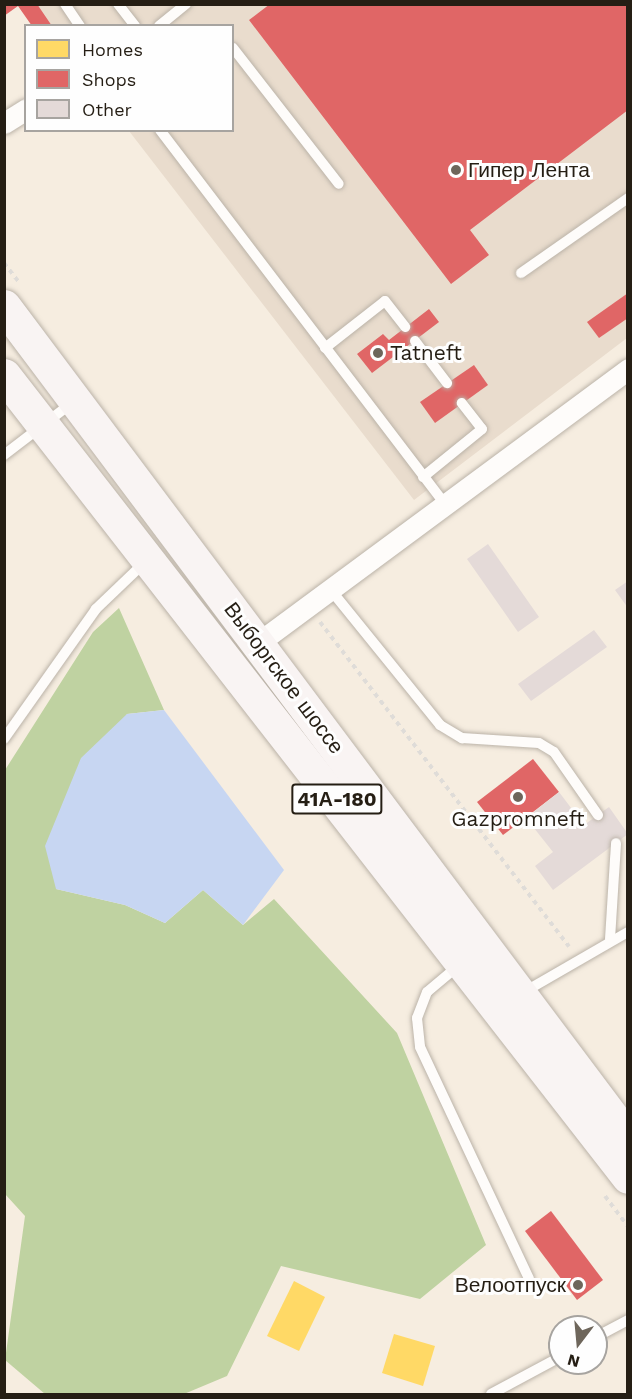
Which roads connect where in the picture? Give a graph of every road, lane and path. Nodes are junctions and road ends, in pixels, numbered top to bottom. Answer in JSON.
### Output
{"nodes":[{"id":1,"x":65,"y":4,"type":"edge"},
{"id":2,"x":118,"y":4,"type":"edge"},
{"id":3,"x":186,"y":4,"type":"edge"},
{"id":4,"x":79,"y":24,"type":"edge"},
{"id":5,"x":133,"y":24,"type":"edge"},
{"id":6,"x":161,"y":24,"type":"edge"},
{"id":7,"x":234,"y":49,"type":"edge"},
{"id":8,"x":24,"y":110,"type":"edge"},
{"id":9,"x":4,"y":123,"type":"edge"},
{"id":10,"x":162,"y":132,"type":"edge"},
{"id":11,"x":339,"y":184,"type":"dead end"},
{"id":12,"x":627,"y":198,"type":"edge"},
{"id":13,"x":521,"y":273,"type":"dead end"},
{"id":14,"x":4,"y":306,"type":"edge"},
{"id":15,"x":405,"y":327,"type":"dead end"},
{"id":16,"x":415,"y":340,"type":"dead end"},
{"id":17,"x":325,"y":348,"type":"junction"},
{"id":18,"x":627,"y":369,"type":"edge"},
{"id":19,"x":4,"y":375,"type":"edge"},
{"id":20,"x":447,"y":384,"type":"dead end"},
{"id":21,"x":76,"y":400,"type":"junction"},
{"id":22,"x":462,"y":403,"type":"dead end"},
{"id":23,"x":42,"y":425,"type":"junction"},
{"id":24,"x":4,"y":455,"type":"edge"},
{"id":25,"x":423,"y":477,"type":"junction"},
{"id":26,"x":443,"y":502,"type":"junction"},
{"id":27,"x":149,"y":558,"type":"junction"},
{"id":28,"x":330,"y":589,"type":"junction"},
{"id":29,"x":309,"y":607,"type":"junction"},
{"id":30,"x":258,"y":642,"type":"junction"},
{"id":31,"x":4,"y":739,"type":"edge"},
{"id":32,"x":598,"y":815,"type":"dead end"},
{"id":33,"x":616,"y":843,"type":"dead end"},
{"id":34,"x":627,"y":932,"type":"edge"},
{"id":35,"x":610,"y":939,"type":"junction"},
{"id":36,"x":577,"y":957,"type":"junction"},
{"id":37,"x":464,"y":962,"type":"junction"},
{"id":38,"x":521,"y":994,"type":"junction"},
{"id":39,"x":627,"y":1138,"type":"edge"},
{"id":40,"x":627,"y":1177,"type":"edge"},
{"id":41,"x":529,"y":1279,"type":"dead end"},
{"id":42,"x":627,"y":1320,"type":"edge"},
{"id":43,"x":608,"y":1330,"type":"edge"},
{"id":44,"x":548,"y":1364,"type":"edge"},
{"id":45,"x":491,"y":1395,"type":"edge"}],
"edges":[{"from":1,"to":4,"type":"lane"},
{"from":2,"to":5,"type":"lane"},
{"from":3,"to":6,"type":"lane"},
{"from":7,"to":11,"type":"lane"},
{"from":8,"to":9,"type":"street"},
{"from":10,"to":17,"type":"lane"},
{"from":12,"to":13,"type":"lane"},
{"from":14,"to":21,"type":"main road","name":"Выборгское шоссе","number":"41А-180"},
{"from":15,"to":17,"type":"lane"},
{"from":16,"to":20,"type":"lane"},
{"from":17,"to":25,"type":"lane"},
{"from":18,"to":26,"type":"street"},
{"from":19,"to":23,"type":"main road","name":"Выборгское шоссе","number":"41А-180"},
{"from":21,"to":23,"type":"lane"},
{"from":21,"to":30,"type":"main road","name":"Выборгское шоссе","number":"41А-180"},
{"from":22,"to":25,"type":"lane"},
{"from":23,"to":24,"type":"lane"},
{"from":23,"to":27,"type":"main road","name":"Выборгское шоссе","number":"41А-180"},
{"from":25,"to":26,"type":"lane"},
{"from":26,"to":28,"type":"street"},
{"from":27,"to":31,"type":"lane"},
{"from":27,"to":37,"type":"main road","name":"Выборгское шоссе","number":"41А-180"},
{"from":28,"to":29,"type":"street"},
{"from":28,"to":32,"type":"lane"},
{"from":29,"to":30,"type":"street"},
{"from":29,"to":36,"type":"path"},
{"from":30,"to":38,"type":"main road","name":"Выборгское шоссе","number":"41А-180"},
{"from":33,"to":35,"type":"lane"},
{"from":34,"to":35,"type":"lane"},
{"from":35,"to":36,"type":"lane"},
{"from":36,"to":38,"type":"lane"},
{"from":37,"to":40,"type":"main road","name":"Выборгское шоссе","number":"41А-180"},
{"from":37,"to":41,"type":"lane"},
{"from":38,"to":39,"type":"main road","name":"Выборгское шоссе","number":"41А-180"},
{"from":42,"to":43,"type":"lane"},
{"from":44,"to":45,"type":"lane"}]}
